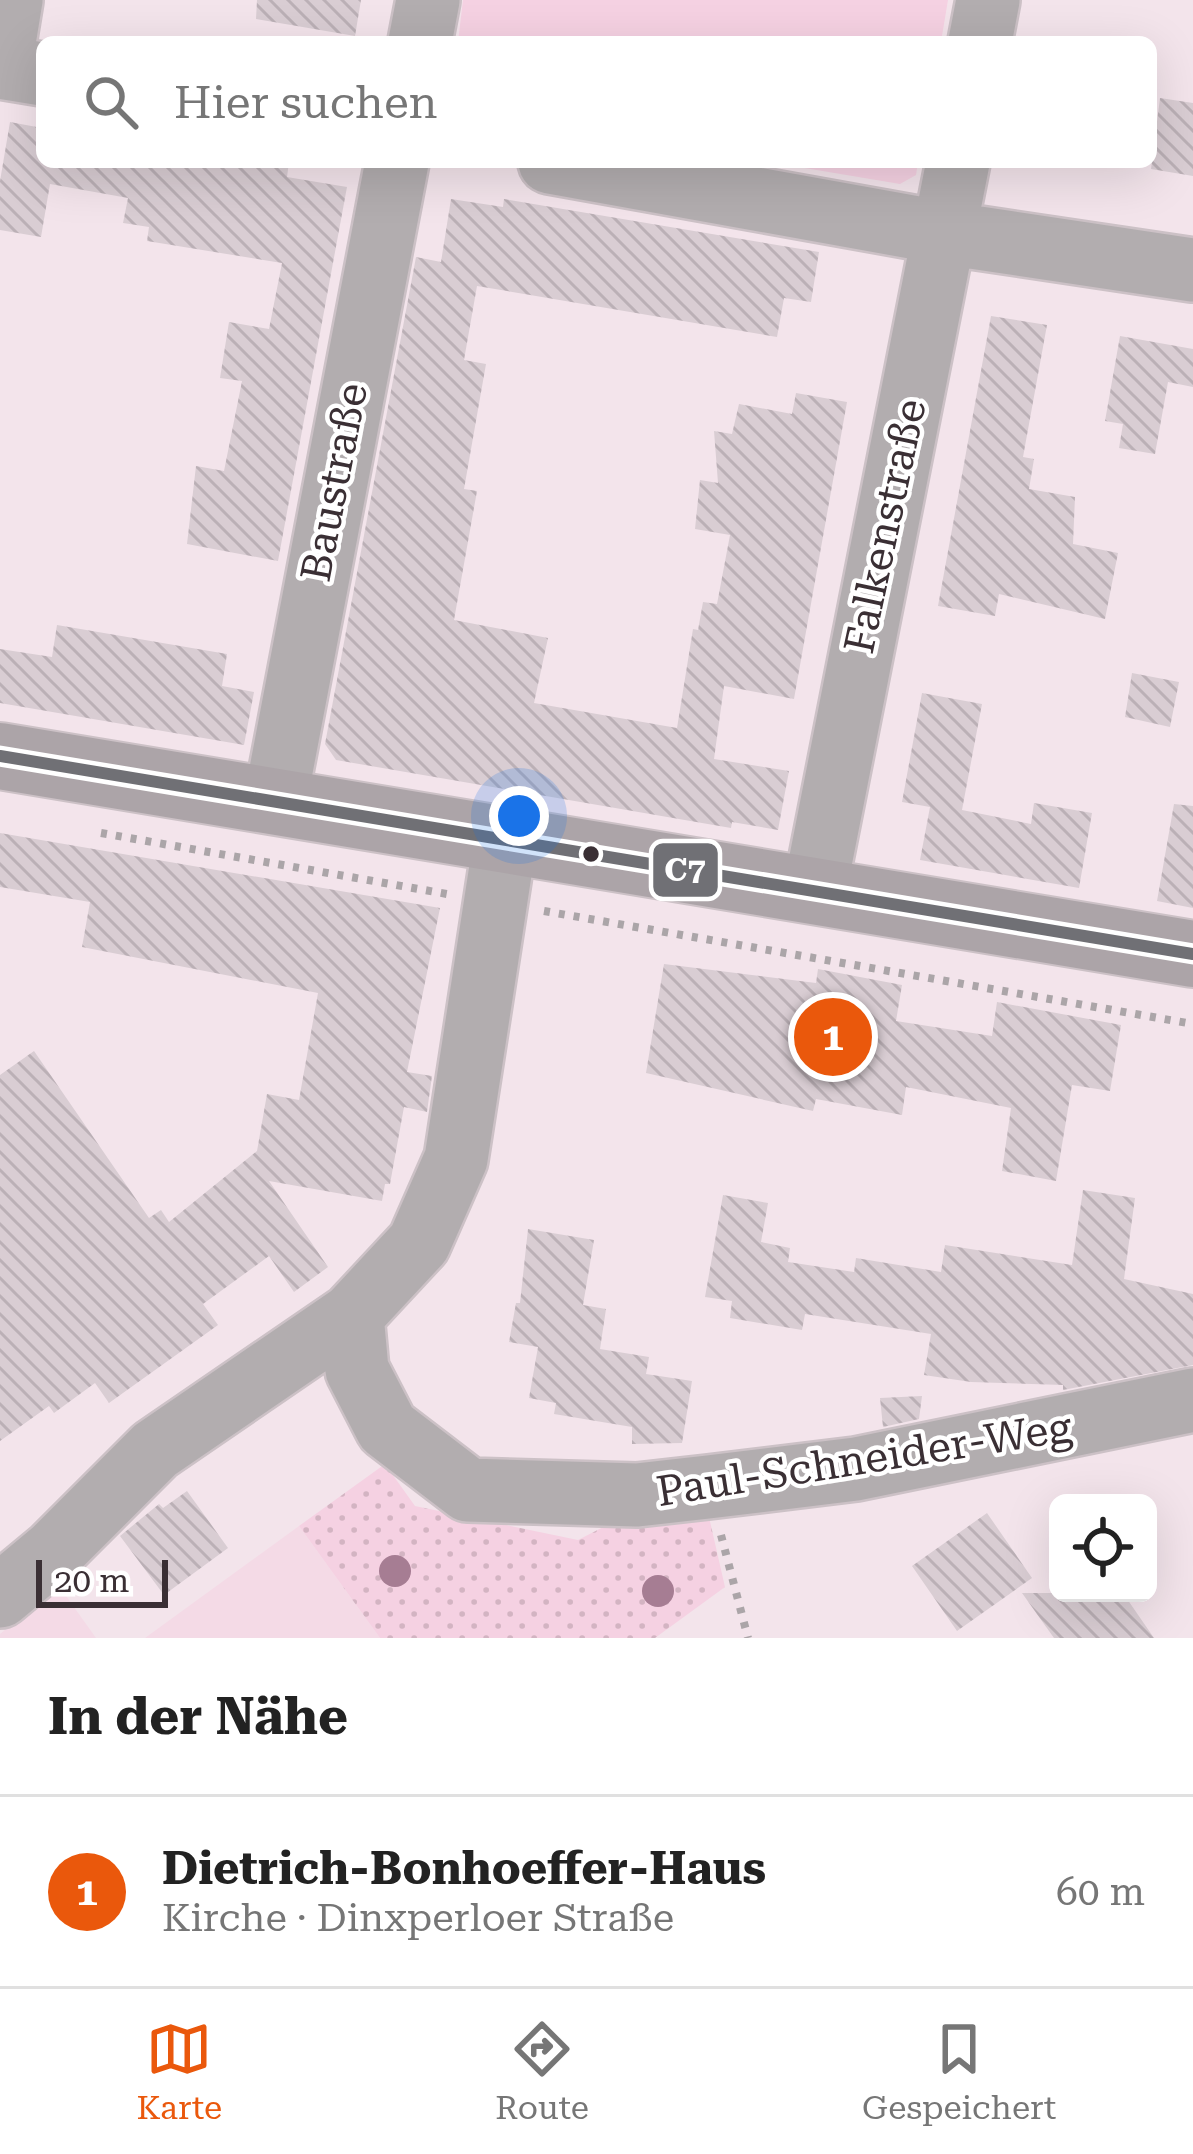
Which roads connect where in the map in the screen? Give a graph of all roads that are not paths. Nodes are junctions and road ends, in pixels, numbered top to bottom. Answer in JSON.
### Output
{"nodes":[{"id":1,"x":11,"y":0,"type":"edge"},
{"id":2,"x":428,"y":0,"type":"edge"},
{"id":3,"x":988,"y":0,"type":"edge"},
{"id":4,"x":421,"y":36,"type":"edge"},
{"id":5,"x":981,"y":36,"type":"edge"},
{"id":6,"x":36,"y":73,"type":"edge"},
{"id":7,"x":396,"y":168,"type":"edge"},
{"id":8,"x":583,"y":168,"type":"edge"},
{"id":9,"x":957,"y":168,"type":"edge"},
{"id":10,"x":945,"y":233,"type":"junction"},
{"id":11,"x":1193,"y":270,"type":"edge"},
{"id":12,"x":0,"y":756,"type":"edge"},
{"id":13,"x":274,"y":802,"type":"junction"},
{"id":14,"x":501,"y":872,"type":"junction"},
{"id":15,"x":815,"y":890,"type":"junction"},
{"id":16,"x":1193,"y":954,"type":"edge"},
{"id":17,"x":352,"y":1315,"type":"junction"},
{"id":18,"x":1193,"y":1400,"type":"edge"},
{"id":19,"x":0,"y":1596,"type":"edge"}],
"edges":[{"from":1,"to":6,"type":"street"},
{"from":2,"to":4,"type":"street"},
{"from":3,"to":5,"type":"street"},
{"from":7,"to":13,"type":"street","name":"Baustraße"},
{"from":8,"to":10,"type":"street"},
{"from":9,"to":10,"type":"street","name":"Falkenstraße"},
{"from":10,"to":11,"type":"street"},
{"from":10,"to":15,"type":"street","name":"Falkenstraße"},
{"from":12,"to":13,"type":"main road"},
{"from":13,"to":14,"type":"main road"},
{"from":14,"to":15,"type":"main road"},
{"from":14,"to":17,"type":"street"},
{"from":15,"to":16,"type":"main road"},
{"from":17,"to":18,"type":"street","name":"Paul-Schneider-Weg"},
{"from":17,"to":19,"type":"street"}]}
